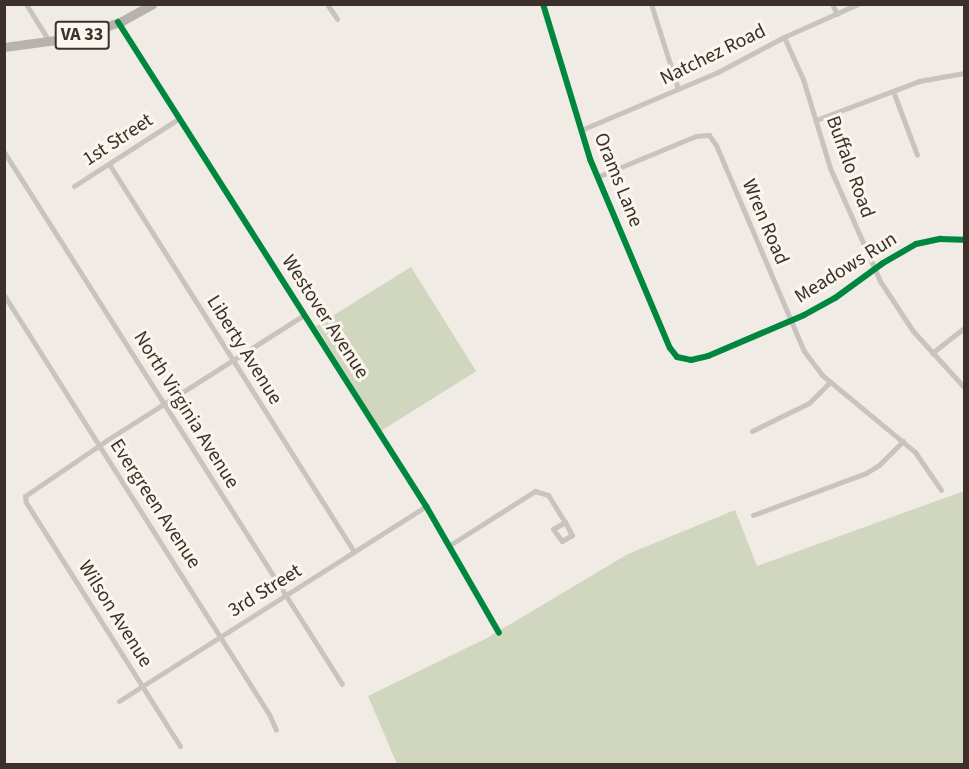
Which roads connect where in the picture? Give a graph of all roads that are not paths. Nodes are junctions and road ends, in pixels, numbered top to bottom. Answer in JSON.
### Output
{"nodes":[{"id":1,"x":26,"y":4,"type":"edge"},
{"id":2,"x":153,"y":4,"type":"edge"},
{"id":3,"x":327,"y":4,"type":"edge"},
{"id":4,"x":543,"y":4,"type":"edge"},
{"id":5,"x":651,"y":4,"type":"edge"},
{"id":6,"x":832,"y":4,"type":"edge"},
{"id":7,"x":858,"y":4,"type":"edge"},
{"id":8,"x":837,"y":14,"type":"junction"},
{"id":9,"x":337,"y":19,"type":"dead end"},
{"id":10,"x":118,"y":22,"type":"junction"},
{"id":11,"x":784,"y":37,"type":"junction"},
{"id":12,"x":49,"y":41,"type":"junction"},
{"id":13,"x":4,"y":46,"type":"edge"},
{"id":14,"x":964,"y":73,"type":"edge"},
{"id":15,"x":678,"y":89,"type":"junction"},
{"id":16,"x":893,"y":91,"type":"junction"},
{"id":17,"x":178,"y":119,"type":"junction"},
{"id":18,"x":816,"y":120,"type":"junction"},
{"id":19,"x":581,"y":130,"type":"junction"},
{"id":20,"x":4,"y":152,"type":"edge"},
{"id":21,"x":917,"y":155,"type":"dead end"},
{"id":22,"x":109,"y":164,"type":"junction"},
{"id":23,"x":597,"y":177,"type":"junction"},
{"id":24,"x":74,"y":186,"type":"dead end"},
{"id":25,"x":964,"y":240,"type":"edge"},
{"id":26,"x":874,"y":270,"type":"junction"},
{"id":27,"x":4,"y":295,"type":"edge"},
{"id":28,"x":304,"y":315,"type":"junction"},
{"id":29,"x":790,"y":321,"type":"junction"},
{"id":30,"x":964,"y":328,"type":"edge"},
{"id":31,"x":932,"y":353,"type":"junction"},
{"id":32,"x":681,"y":359,"type":"joint"},
{"id":33,"x":233,"y":361,"type":"junction"},
{"id":34,"x":830,"y":382,"type":"junction"},
{"id":35,"x":964,"y":387,"type":"edge"},
{"id":36,"x":164,"y":404,"type":"junction"},
{"id":37,"x":752,"y":431,"type":"dead end"},
{"id":38,"x":903,"y":441,"type":"junction"},
{"id":39,"x":100,"y":446,"type":"junction"},
{"id":40,"x":941,"y":489,"type":"dead end"},
{"id":41,"x":426,"y":506,"type":"junction"},
{"id":42,"x":753,"y":515,"type":"dead end"},
{"id":43,"x":565,"y":522,"type":"dead end"},
{"id":44,"x":450,"y":545,"type":"junction"},
{"id":45,"x":354,"y":552,"type":"junction"},
{"id":46,"x":285,"y":596,"type":"junction"},
{"id":47,"x":499,"y":633,"type":"dead end"},
{"id":48,"x":221,"y":636,"type":"junction"},
{"id":49,"x":342,"y":684,"type":"dead end"},
{"id":50,"x":142,"y":685,"type":"junction"},
{"id":51,"x":119,"y":701,"type":"dead end"},
{"id":52,"x":276,"y":730,"type":"dead end"},
{"id":53,"x":180,"y":746,"type":"dead end"}],
"edges":[{"from":1,"to":12,"type":"street"},
{"from":2,"to":10,"type":"main road","number":"VA 33"},
{"from":3,"to":9,"type":"street"},
{"from":4,"to":19,"type":"street","name":"Orams Lane"},
{"from":5,"to":15,"type":"street"},
{"from":6,"to":8,"type":"street"},
{"from":7,"to":8,"type":"street","name":"Natchez Road"},
{"from":8,"to":11,"type":"street","name":"Natchez Road"},
{"from":10,"to":12,"type":"main road","number":"VA 33"},
{"from":10,"to":17,"type":"street","name":"Westover Avenue"},
{"from":11,"to":15,"type":"street","name":"Natchez Road"},
{"from":11,"to":18,"type":"street","name":"Buffalo Road"},
{"from":12,"to":13,"type":"main road","number":"VA 33"},
{"from":14,"to":16,"type":"street"},
{"from":15,"to":19,"type":"street","name":"Natchez Road"},
{"from":16,"to":18,"type":"street"},
{"from":16,"to":21,"type":"street"},
{"from":17,"to":22,"type":"street","name":"1st Street"},
{"from":17,"to":28,"type":"street","name":"Westover Avenue"},
{"from":18,"to":26,"type":"street","name":"Buffalo Road"},
{"from":19,"to":23,"type":"street","name":"Orams Lane"},
{"from":20,"to":36,"type":"street","name":"North Virginia Avenue"},
{"from":22,"to":24,"type":"street","name":"1st Street"},
{"from":22,"to":33,"type":"street","name":"Liberty Avenue"},
{"from":23,"to":29,"type":"street","name":"Wren Road"},
{"from":23,"to":32,"type":"street","name":"Orams Lane"},
{"from":25,"to":26,"type":"street","name":"Meadows Run"},
{"from":26,"to":29,"type":"street","name":"Meadows Run"},
{"from":26,"to":31,"type":"street","name":"Buffalo Road"},
{"from":27,"to":39,"type":"street","name":"Evergreen Avenue"},
{"from":28,"to":33,"type":"street"},
{"from":28,"to":41,"type":"street","name":"Westover Avenue"},
{"from":29,"to":32,"type":"street","name":"Meadows Run"},
{"from":29,"to":34,"type":"street","name":"Wren Road"},
{"from":30,"to":31,"type":"street"},
{"from":31,"to":35,"type":"street","name":"Buffalo Road"},
{"from":33,"to":36,"type":"street"},
{"from":33,"to":45,"type":"street","name":"Liberty Avenue"},
{"from":34,"to":37,"type":"street"},
{"from":34,"to":38,"type":"street","name":"Wren Road"},
{"from":36,"to":39,"type":"street"},
{"from":36,"to":46,"type":"street","name":"North Virginia Avenue"},
{"from":38,"to":40,"type":"street","name":"Wren Road"},
{"from":38,"to":42,"type":"street"},
{"from":39,"to":48,"type":"street","name":"Evergreen Avenue"},
{"from":39,"to":50,"type":"street","name":"Wilson Avenue"},
{"from":41,"to":44,"type":"street","name":"Westover Avenue"},
{"from":41,"to":45,"type":"street","name":"3rd Street"},
{"from":43,"to":44,"type":"street"},
{"from":44,"to":47,"type":"street","name":"Westover Avenue"},
{"from":45,"to":46,"type":"street","name":"3rd Street"},
{"from":46,"to":48,"type":"street","name":"3rd Street"},
{"from":46,"to":49,"type":"street","name":"North Virginia Avenue"},
{"from":48,"to":50,"type":"street","name":"3rd Street"},
{"from":48,"to":52,"type":"street","name":"Evergreen Avenue"},
{"from":50,"to":51,"type":"street","name":"3rd Street"},
{"from":50,"to":53,"type":"street","name":"Wilson Avenue"}]}
